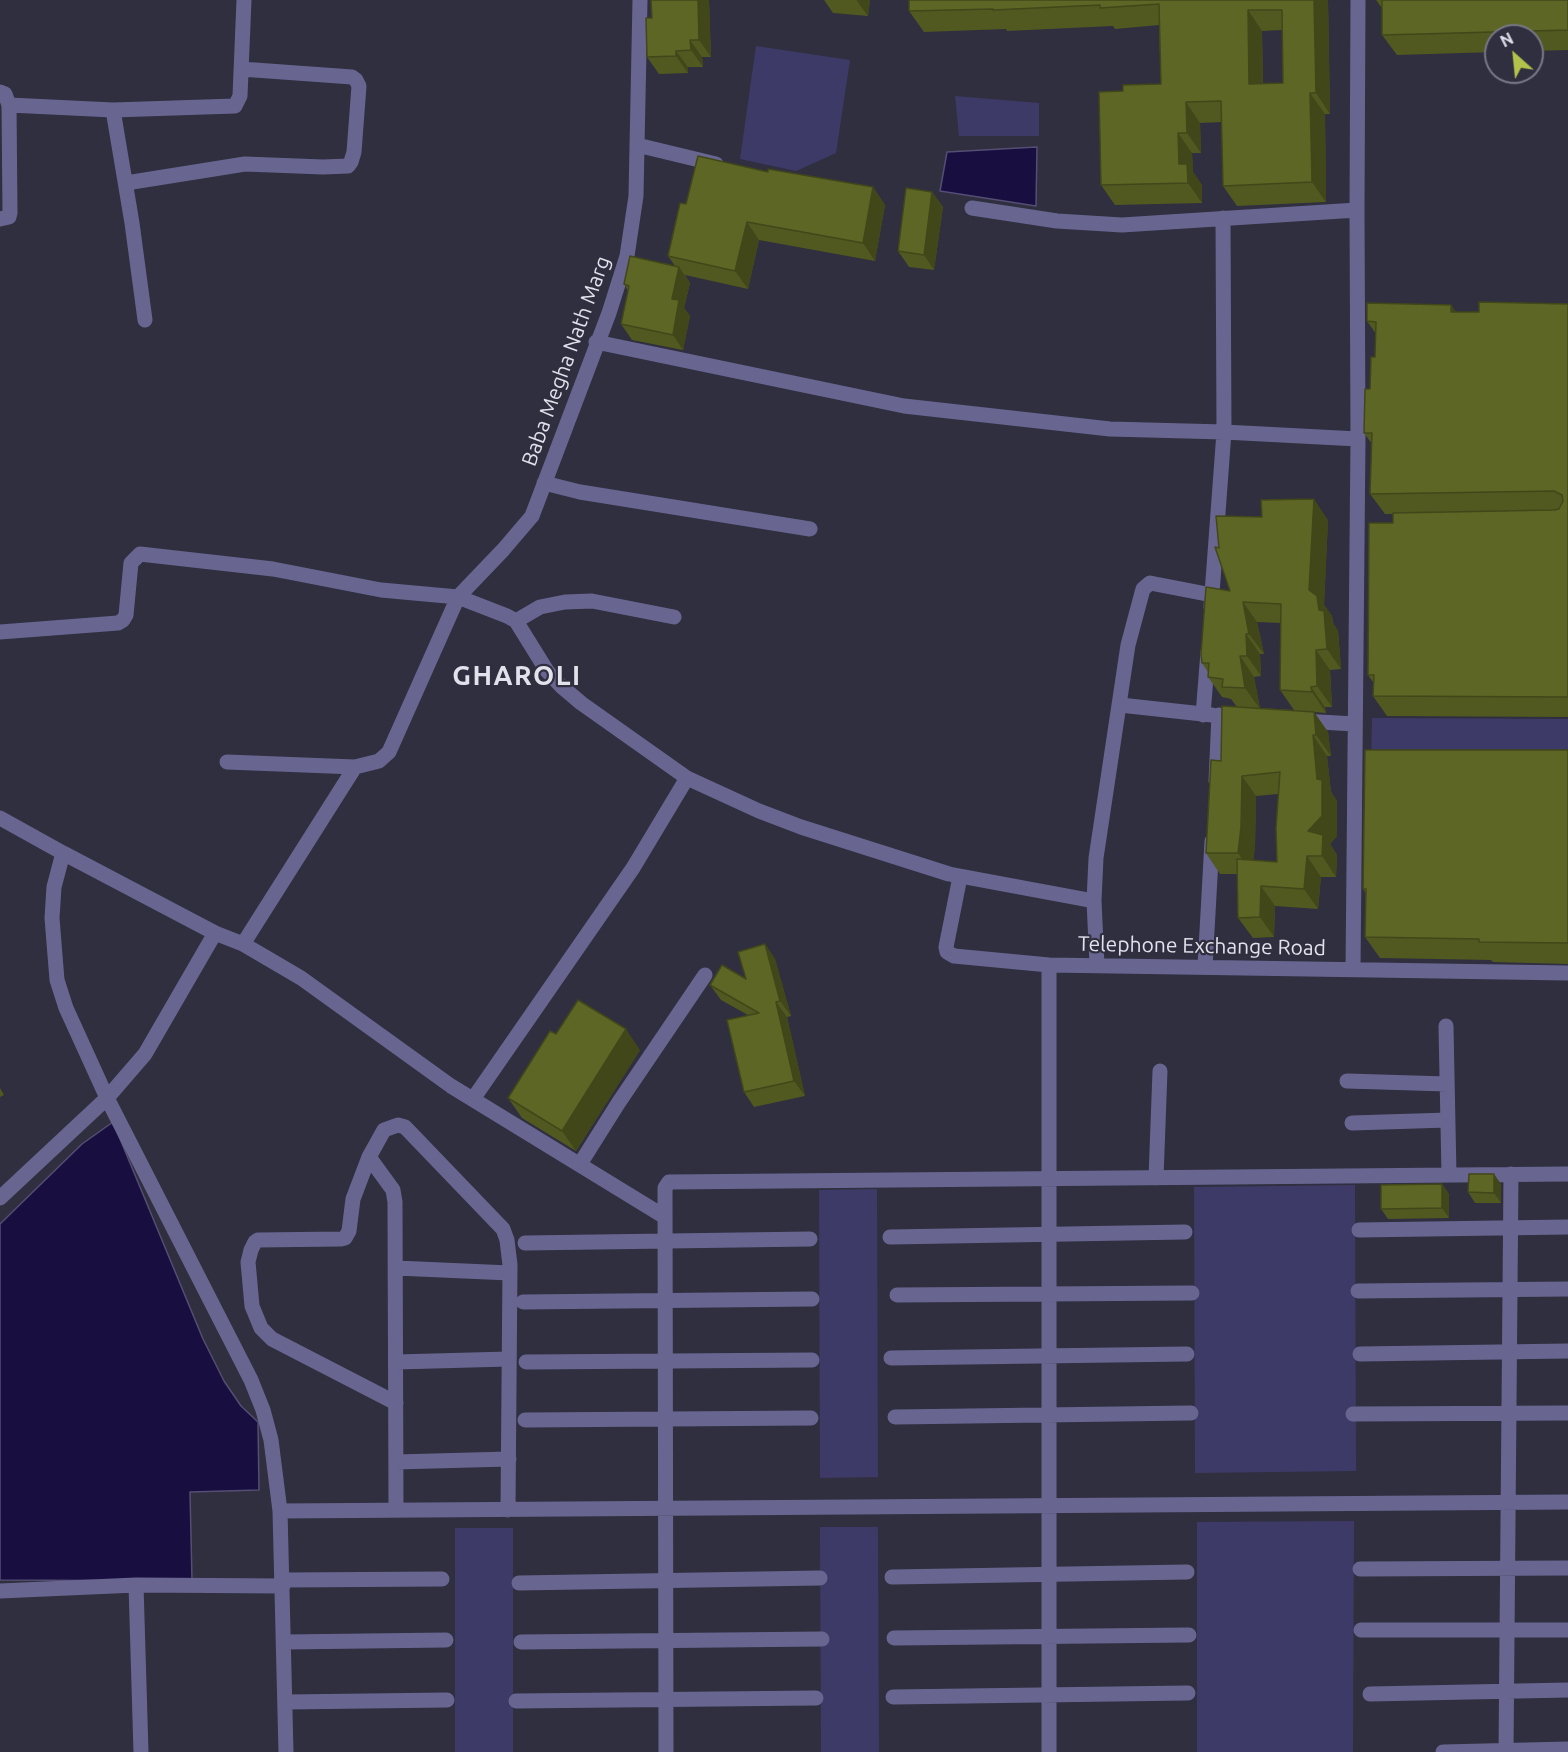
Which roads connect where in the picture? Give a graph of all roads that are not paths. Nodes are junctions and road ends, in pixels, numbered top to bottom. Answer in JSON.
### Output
{"nodes":[{"id":1,"x":244,"y":0,"type":"edge"},
{"id":2,"x":640,"y":0,"type":"edge"},
{"id":3,"x":1358,"y":0,"type":"edge"},
{"id":4,"x":241,"y":69,"type":"junction"},
{"id":5,"x":0,"y":92,"type":"edge"},
{"id":6,"x":9,"y":105,"type":"junction"},
{"id":7,"x":113,"y":110,"type":"junction"},
{"id":8,"x":638,"y":145,"type":"junction"},
{"id":9,"x":728,"y":166,"type":"edge"},
{"id":10,"x":126,"y":183,"type":"junction"},
{"id":11,"x":972,"y":208,"type":"dead end"},
{"id":12,"x":1357,"y":210,"type":"junction"},
{"id":13,"x":1223,"y":218,"type":"junction"},
{"id":14,"x":0,"y":219,"type":"edge"},
{"id":15,"x":145,"y":320,"type":"dead end"},
{"id":16,"x":596,"y":342,"type":"junction"},
{"id":17,"x":1224,"y":432,"type":"junction"},
{"id":18,"x":1358,"y":439,"type":"junction"},
{"id":19,"x":544,"y":483,"type":"junction"},
{"id":20,"x":810,"y":529,"type":"dead end"},
{"id":21,"x":1212,"y":595,"type":"junction"},
{"id":22,"x":458,"y":597,"type":"junction"},
{"id":23,"x":1210,"y":616,"type":"edge"},
{"id":24,"x":674,"y":617,"type":"dead end"},
{"id":25,"x":516,"y":621,"type":"junction"},
{"id":26,"x":0,"y":632,"type":"edge"},
{"id":27,"x":1209,"y":638,"type":"edge"},
{"id":28,"x":1120,"y":705,"type":"junction"},
{"id":29,"x":1203,"y":715,"type":"junction"},
{"id":30,"x":1287,"y":720,"type":"edge"},
{"id":31,"x":1355,"y":724,"type":"junction"},
{"id":32,"x":227,"y":762,"type":"dead end"},
{"id":33,"x":355,"y":767,"type":"junction"},
{"id":34,"x":687,"y":778,"type":"junction"},
{"id":35,"x":1215,"y":795,"type":"edge"},
{"id":36,"x":1,"y":820,"type":"edge"},
{"id":37,"x":1213,"y":830,"type":"edge"},
{"id":38,"x":63,"y":853,"type":"junction"},
{"id":39,"x":960,"y":877,"type":"junction"},
{"id":40,"x":1094,"y":901,"type":"junction"},
{"id":41,"x":216,"y":933,"type":"junction"},
{"id":42,"x":243,"y":944,"type":"junction"},
{"id":43,"x":1049,"y":965,"type":"junction"},
{"id":44,"x":1097,"y":965,"type":"junction"},
{"id":45,"x":1205,"y":967,"type":"junction"},
{"id":46,"x":1353,"y":969,"type":"junction"},
{"id":47,"x":1568,"y":972,"type":"edge"},
{"id":48,"x":705,"y":975,"type":"dead end"},
{"id":49,"x":1446,"y":1026,"type":"dead end"},
{"id":50,"x":1160,"y":1071,"type":"dead end"},
{"id":51,"x":1347,"y":1081,"type":"dead end"},
{"id":52,"x":1447,"y":1084,"type":"junction"},
{"id":53,"x":107,"y":1098,"type":"junction"},
{"id":54,"x":473,"y":1099,"type":"junction"},
{"id":55,"x":1448,"y":1120,"type":"junction"},
{"id":56,"x":1352,"y":1123,"type":"dead end"},
{"id":57,"x":369,"y":1157,"type":"junction"},
{"id":58,"x":580,"y":1164,"type":"junction"},
{"id":59,"x":1568,"y":1173,"type":"edge"},
{"id":60,"x":1511,"y":1174,"type":"junction"},
{"id":61,"x":1449,"y":1175,"type":"junction"},
{"id":62,"x":1156,"y":1178,"type":"junction"},
{"id":63,"x":1049,"y":1179,"type":"junction"},
{"id":64,"x":0,"y":1198,"type":"edge"},
{"id":65,"x":665,"y":1217,"type":"junction"},
{"id":66,"x":1568,"y":1227,"type":"edge"},
{"id":67,"x":1510,"y":1228,"type":"junction"},
{"id":68,"x":1359,"y":1230,"type":"dead end"},
{"id":69,"x":1185,"y":1232,"type":"dead end"},
{"id":70,"x":1049,"y":1234,"type":"junction"},
{"id":71,"x":890,"y":1237,"type":"dead end"},
{"id":72,"x":810,"y":1239,"type":"dead end"},
{"id":73,"x":665,"y":1241,"type":"junction"},
{"id":74,"x":525,"y":1243,"type":"dead end"},
{"id":75,"x":396,"y":1268,"type":"junction"},
{"id":76,"x":510,"y":1273,"type":"junction"},
{"id":77,"x":1510,"y":1289,"type":"junction"},
{"id":78,"x":1568,"y":1289,"type":"edge"},
{"id":79,"x":1358,"y":1291,"type":"dead end"},
{"id":80,"x":1192,"y":1293,"type":"dead end"},
{"id":81,"x":1049,"y":1294,"type":"junction"},
{"id":82,"x":897,"y":1295,"type":"dead end"},
{"id":83,"x":812,"y":1299,"type":"dead end"},
{"id":84,"x":665,"y":1300,"type":"junction"},
{"id":85,"x":523,"y":1302,"type":"dead end"},
{"id":86,"x":1568,"y":1351,"type":"edge"},
{"id":87,"x":1509,"y":1352,"type":"junction"},
{"id":88,"x":1360,"y":1353,"type":"dead end"},
{"id":89,"x":1187,"y":1354,"type":"dead end"},
{"id":90,"x":1049,"y":1356,"type":"junction"},
{"id":91,"x":891,"y":1358,"type":"dead end"},
{"id":92,"x":509,"y":1359,"type":"junction"},
{"id":93,"x":812,"y":1360,"type":"dead end"},
{"id":94,"x":665,"y":1361,"type":"junction"},
{"id":95,"x":396,"y":1362,"type":"junction"},
{"id":96,"x":526,"y":1362,"type":"dead end"},
{"id":97,"x":396,"y":1403,"type":"junction"},
{"id":98,"x":1191,"y":1413,"type":"dead end"},
{"id":99,"x":1509,"y":1413,"type":"junction"},
{"id":100,"x":1568,"y":1413,"type":"edge"},
{"id":101,"x":1353,"y":1414,"type":"dead end"},
{"id":102,"x":1049,"y":1415,"type":"junction"},
{"id":103,"x":895,"y":1417,"type":"dead end"},
{"id":104,"x":811,"y":1418,"type":"dead end"},
{"id":105,"x":665,"y":1419,"type":"junction"},
{"id":106,"x":525,"y":1420,"type":"dead end"},
{"id":107,"x":509,"y":1459,"type":"junction"},
{"id":108,"x":396,"y":1462,"type":"junction"},
{"id":109,"x":1508,"y":1502,"type":"junction"},
{"id":110,"x":1568,"y":1502,"type":"edge"},
{"id":111,"x":1049,"y":1506,"type":"junction"},
{"id":112,"x":665,"y":1508,"type":"junction"},
{"id":113,"x":396,"y":1510,"type":"junction"},
{"id":114,"x":508,"y":1510,"type":"junction"},
{"id":115,"x":280,"y":1511,"type":"junction"},
{"id":116,"x":1568,"y":1568,"type":"edge"},
{"id":117,"x":1360,"y":1569,"type":"dead end"},
{"id":118,"x":1508,"y":1569,"type":"junction"},
{"id":119,"x":1187,"y":1572,"type":"dead end"},
{"id":120,"x":1049,"y":1575,"type":"junction"},
{"id":121,"x":892,"y":1577,"type":"dead end"},
{"id":122,"x":820,"y":1578,"type":"dead end"},
{"id":123,"x":442,"y":1579,"type":"dead end"},
{"id":124,"x":666,"y":1580,"type":"junction"},
{"id":125,"x":283,"y":1583,"type":"junction"},
{"id":126,"x":519,"y":1583,"type":"dead end"},
{"id":127,"x":136,"y":1584,"type":"junction"},
{"id":128,"x":0,"y":1591,"type":"edge"},
{"id":129,"x":1361,"y":1630,"type":"dead end"},
{"id":130,"x":1507,"y":1630,"type":"junction"},
{"id":131,"x":1568,"y":1630,"type":"edge"},
{"id":132,"x":1189,"y":1635,"type":"dead end"},
{"id":133,"x":1049,"y":1636,"type":"junction"},
{"id":134,"x":894,"y":1638,"type":"dead end"},
{"id":135,"x":822,"y":1639,"type":"dead end"},
{"id":136,"x":446,"y":1640,"type":"dead end"},
{"id":137,"x":666,"y":1641,"type":"junction"},
{"id":138,"x":285,"y":1642,"type":"junction"},
{"id":139,"x":521,"y":1642,"type":"dead end"},
{"id":140,"x":1568,"y":1690,"type":"edge"},
{"id":141,"x":1507,"y":1691,"type":"junction"},
{"id":142,"x":1188,"y":1693,"type":"dead end"},
{"id":143,"x":1370,"y":1694,"type":"dead end"},
{"id":144,"x":1049,"y":1695,"type":"junction"},
{"id":145,"x":893,"y":1697,"type":"dead end"},
{"id":146,"x":816,"y":1698,"type":"dead end"},
{"id":147,"x":666,"y":1699,"type":"junction"},
{"id":148,"x":447,"y":1700,"type":"dead end"},
{"id":149,"x":516,"y":1701,"type":"dead end"},
{"id":150,"x":286,"y":1702,"type":"junction"},
{"id":151,"x":1568,"y":1749,"type":"edge"},
{"id":152,"x":1506,"y":1751,"type":"edge"},
{"id":153,"x":141,"y":1752,"type":"edge"},
{"id":154,"x":286,"y":1752,"type":"edge"},
{"id":155,"x":666,"y":1752,"type":"edge"},
{"id":156,"x":1049,"y":1752,"type":"edge"},
{"id":157,"x":1443,"y":1752,"type":"edge"}],
"edges":[{"from":1,"to":4,"type":"street"},
{"from":2,"to":8,"type":"street","name":"Baba Megha Nath Marg"},
{"from":3,"to":12,"type":"street"},
{"from":4,"to":7,"type":"street"},
{"from":4,"to":10,"type":"street"},
{"from":5,"to":6,"type":"street"},
{"from":6,"to":7,"type":"street"},
{"from":6,"to":14,"type":"street"},
{"from":7,"to":10,"type":"street"},
{"from":8,"to":9,"type":"street"},
{"from":8,"to":16,"type":"street","name":"Baba Megha Nath Marg"},
{"from":10,"to":15,"type":"street"},
{"from":11,"to":13,"type":"street"},
{"from":12,"to":13,"type":"street"},
{"from":12,"to":18,"type":"street"},
{"from":13,"to":17,"type":"street"},
{"from":16,"to":17,"type":"street"},
{"from":16,"to":19,"type":"street","name":"Baba Megha Nath Marg"},
{"from":17,"to":18,"type":"street"},
{"from":17,"to":21,"type":"street"},
{"from":18,"to":31,"type":"street"},
{"from":19,"to":20,"type":"street"},
{"from":19,"to":22,"type":"street","name":"Baba Megha Nath Marg"},
{"from":21,"to":23,"type":"street"},
{"from":21,"to":28,"type":"street"},
{"from":22,"to":25,"type":"street"},
{"from":22,"to":26,"type":"street"},
{"from":22,"to":33,"type":"street","name":"Baba Megha Nath Marg"},
{"from":24,"to":25,"type":"street"},
{"from":25,"to":34,"type":"street"},
{"from":27,"to":29,"type":"street"},
{"from":28,"to":29,"type":"street"},
{"from":28,"to":40,"type":"street"},
{"from":29,"to":35,"type":"street"},
{"from":30,"to":31,"type":"street"},
{"from":31,"to":46,"type":"street"},
{"from":32,"to":33,"type":"street"},
{"from":33,"to":42,"type":"street"},
{"from":34,"to":39,"type":"street"},
{"from":34,"to":54,"type":"street"},
{"from":36,"to":38,"type":"street"},
{"from":37,"to":45,"type":"street"},
{"from":38,"to":41,"type":"street"},
{"from":38,"to":53,"type":"street"},
{"from":39,"to":40,"type":"street"},
{"from":39,"to":43,"type":"street"},
{"from":40,"to":44,"type":"street"},
{"from":41,"to":42,"type":"street"},
{"from":41,"to":53,"type":"street"},
{"from":42,"to":54,"type":"street"},
{"from":43,"to":44,"type":"street","name":"Telephone Exchange Road"},
{"from":43,"to":63,"type":"street","name":"Telephone Exchange Road"},
{"from":44,"to":45,"type":"street","name":"Telephone Exchange Road"},
{"from":45,"to":46,"type":"street","name":"Telephone Exchange Road"},
{"from":46,"to":47,"type":"street","name":"Telephone Exchange Road"},
{"from":48,"to":58,"type":"street"},
{"from":49,"to":52,"type":"street"},
{"from":50,"to":62,"type":"street"},
{"from":51,"to":52,"type":"street"},
{"from":52,"to":55,"type":"street"},
{"from":53,"to":64,"type":"street"},
{"from":53,"to":115,"type":"street"},
{"from":54,"to":58,"type":"street"},
{"from":55,"to":56,"type":"street"},
{"from":55,"to":61,"type":"street"},
{"from":57,"to":75,"type":"street"},
{"from":57,"to":76,"type":"street"},
{"from":57,"to":97,"type":"street"},
{"from":58,"to":65,"type":"street"},
{"from":59,"to":60,"type":"street"},
{"from":60,"to":61,"type":"street"},
{"from":60,"to":67,"type":"street"},
{"from":61,"to":62,"type":"street"},
{"from":62,"to":63,"type":"street"},
{"from":63,"to":65,"type":"street"},
{"from":63,"to":70,"type":"street","name":"Telephone Exchange Road"},
{"from":65,"to":73,"type":"street"},
{"from":66,"to":67,"type":"street"},
{"from":67,"to":68,"type":"street"},
{"from":67,"to":77,"type":"street"},
{"from":69,"to":70,"type":"street"},
{"from":70,"to":71,"type":"street"},
{"from":70,"to":81,"type":"street","name":"Telephone Exchange Road"},
{"from":72,"to":73,"type":"street"},
{"from":73,"to":74,"type":"street"},
{"from":73,"to":84,"type":"street"},
{"from":75,"to":76,"type":"street"},
{"from":75,"to":95,"type":"street"},
{"from":76,"to":92,"type":"street"},
{"from":77,"to":78,"type":"street"},
{"from":77,"to":79,"type":"street"},
{"from":77,"to":87,"type":"street"},
{"from":80,"to":81,"type":"street"},
{"from":81,"to":82,"type":"street"},
{"from":81,"to":90,"type":"street","name":"Telephone Exchange Road"},
{"from":83,"to":84,"type":"street"},
{"from":84,"to":85,"type":"street"},
{"from":84,"to":94,"type":"street"},
{"from":86,"to":87,"type":"street"},
{"from":87,"to":88,"type":"street"},
{"from":87,"to":99,"type":"street"},
{"from":89,"to":90,"type":"street"},
{"from":90,"to":91,"type":"street"},
{"from":90,"to":102,"type":"street","name":"Telephone Exchange Road"},
{"from":92,"to":95,"type":"street"},
{"from":92,"to":107,"type":"street"},
{"from":93,"to":94,"type":"street"},
{"from":94,"to":96,"type":"street"},
{"from":94,"to":105,"type":"street"},
{"from":95,"to":97,"type":"street"},
{"from":97,"to":108,"type":"street"},
{"from":98,"to":102,"type":"street"},
{"from":99,"to":100,"type":"street"},
{"from":99,"to":101,"type":"street"},
{"from":99,"to":109,"type":"street"},
{"from":102,"to":103,"type":"street"},
{"from":102,"to":111,"type":"street","name":"Telephone Exchange Road"},
{"from":104,"to":105,"type":"street"},
{"from":105,"to":106,"type":"street"},
{"from":105,"to":112,"type":"street"},
{"from":107,"to":108,"type":"street"},
{"from":107,"to":114,"type":"street"},
{"from":108,"to":113,"type":"street"},
{"from":109,"to":110,"type":"street"},
{"from":109,"to":111,"type":"street"},
{"from":109,"to":118,"type":"street"},
{"from":111,"to":112,"type":"street"},
{"from":111,"to":120,"type":"street","name":"Telephone Exchange Road"},
{"from":112,"to":114,"type":"street"},
{"from":112,"to":124,"type":"street"},
{"from":113,"to":114,"type":"street"},
{"from":113,"to":115,"type":"street"},
{"from":115,"to":125,"type":"street"},
{"from":116,"to":118,"type":"street"},
{"from":117,"to":118,"type":"street"},
{"from":118,"to":130,"type":"street"},
{"from":119,"to":120,"type":"street"},
{"from":120,"to":121,"type":"street"},
{"from":120,"to":133,"type":"street","name":"Telephone Exchange Road"},
{"from":122,"to":124,"type":"street"},
{"from":123,"to":125,"type":"street"},
{"from":124,"to":126,"type":"street"},
{"from":124,"to":137,"type":"street"},
{"from":125,"to":127,"type":"street"},
{"from":125,"to":138,"type":"street"},
{"from":127,"to":128,"type":"street"},
{"from":127,"to":153,"type":"street"},
{"from":129,"to":130,"type":"street"},
{"from":130,"to":131,"type":"street"},
{"from":130,"to":141,"type":"street"},
{"from":132,"to":133,"type":"street"},
{"from":133,"to":134,"type":"street"},
{"from":133,"to":144,"type":"street","name":"Telephone Exchange Road"},
{"from":135,"to":137,"type":"street"},
{"from":136,"to":138,"type":"street"},
{"from":137,"to":139,"type":"street"},
{"from":137,"to":147,"type":"street"},
{"from":138,"to":150,"type":"street"},
{"from":140,"to":141,"type":"street"},
{"from":141,"to":143,"type":"street"},
{"from":141,"to":152,"type":"street"},
{"from":142,"to":144,"type":"street"},
{"from":144,"to":145,"type":"street"},
{"from":144,"to":156,"type":"street","name":"Telephone Exchange Road"},
{"from":146,"to":147,"type":"street"},
{"from":147,"to":149,"type":"street"},
{"from":147,"to":155,"type":"street"},
{"from":148,"to":150,"type":"street"},
{"from":150,"to":154,"type":"street"},
{"from":151,"to":152,"type":"street"},
{"from":152,"to":157,"type":"street"}]}
